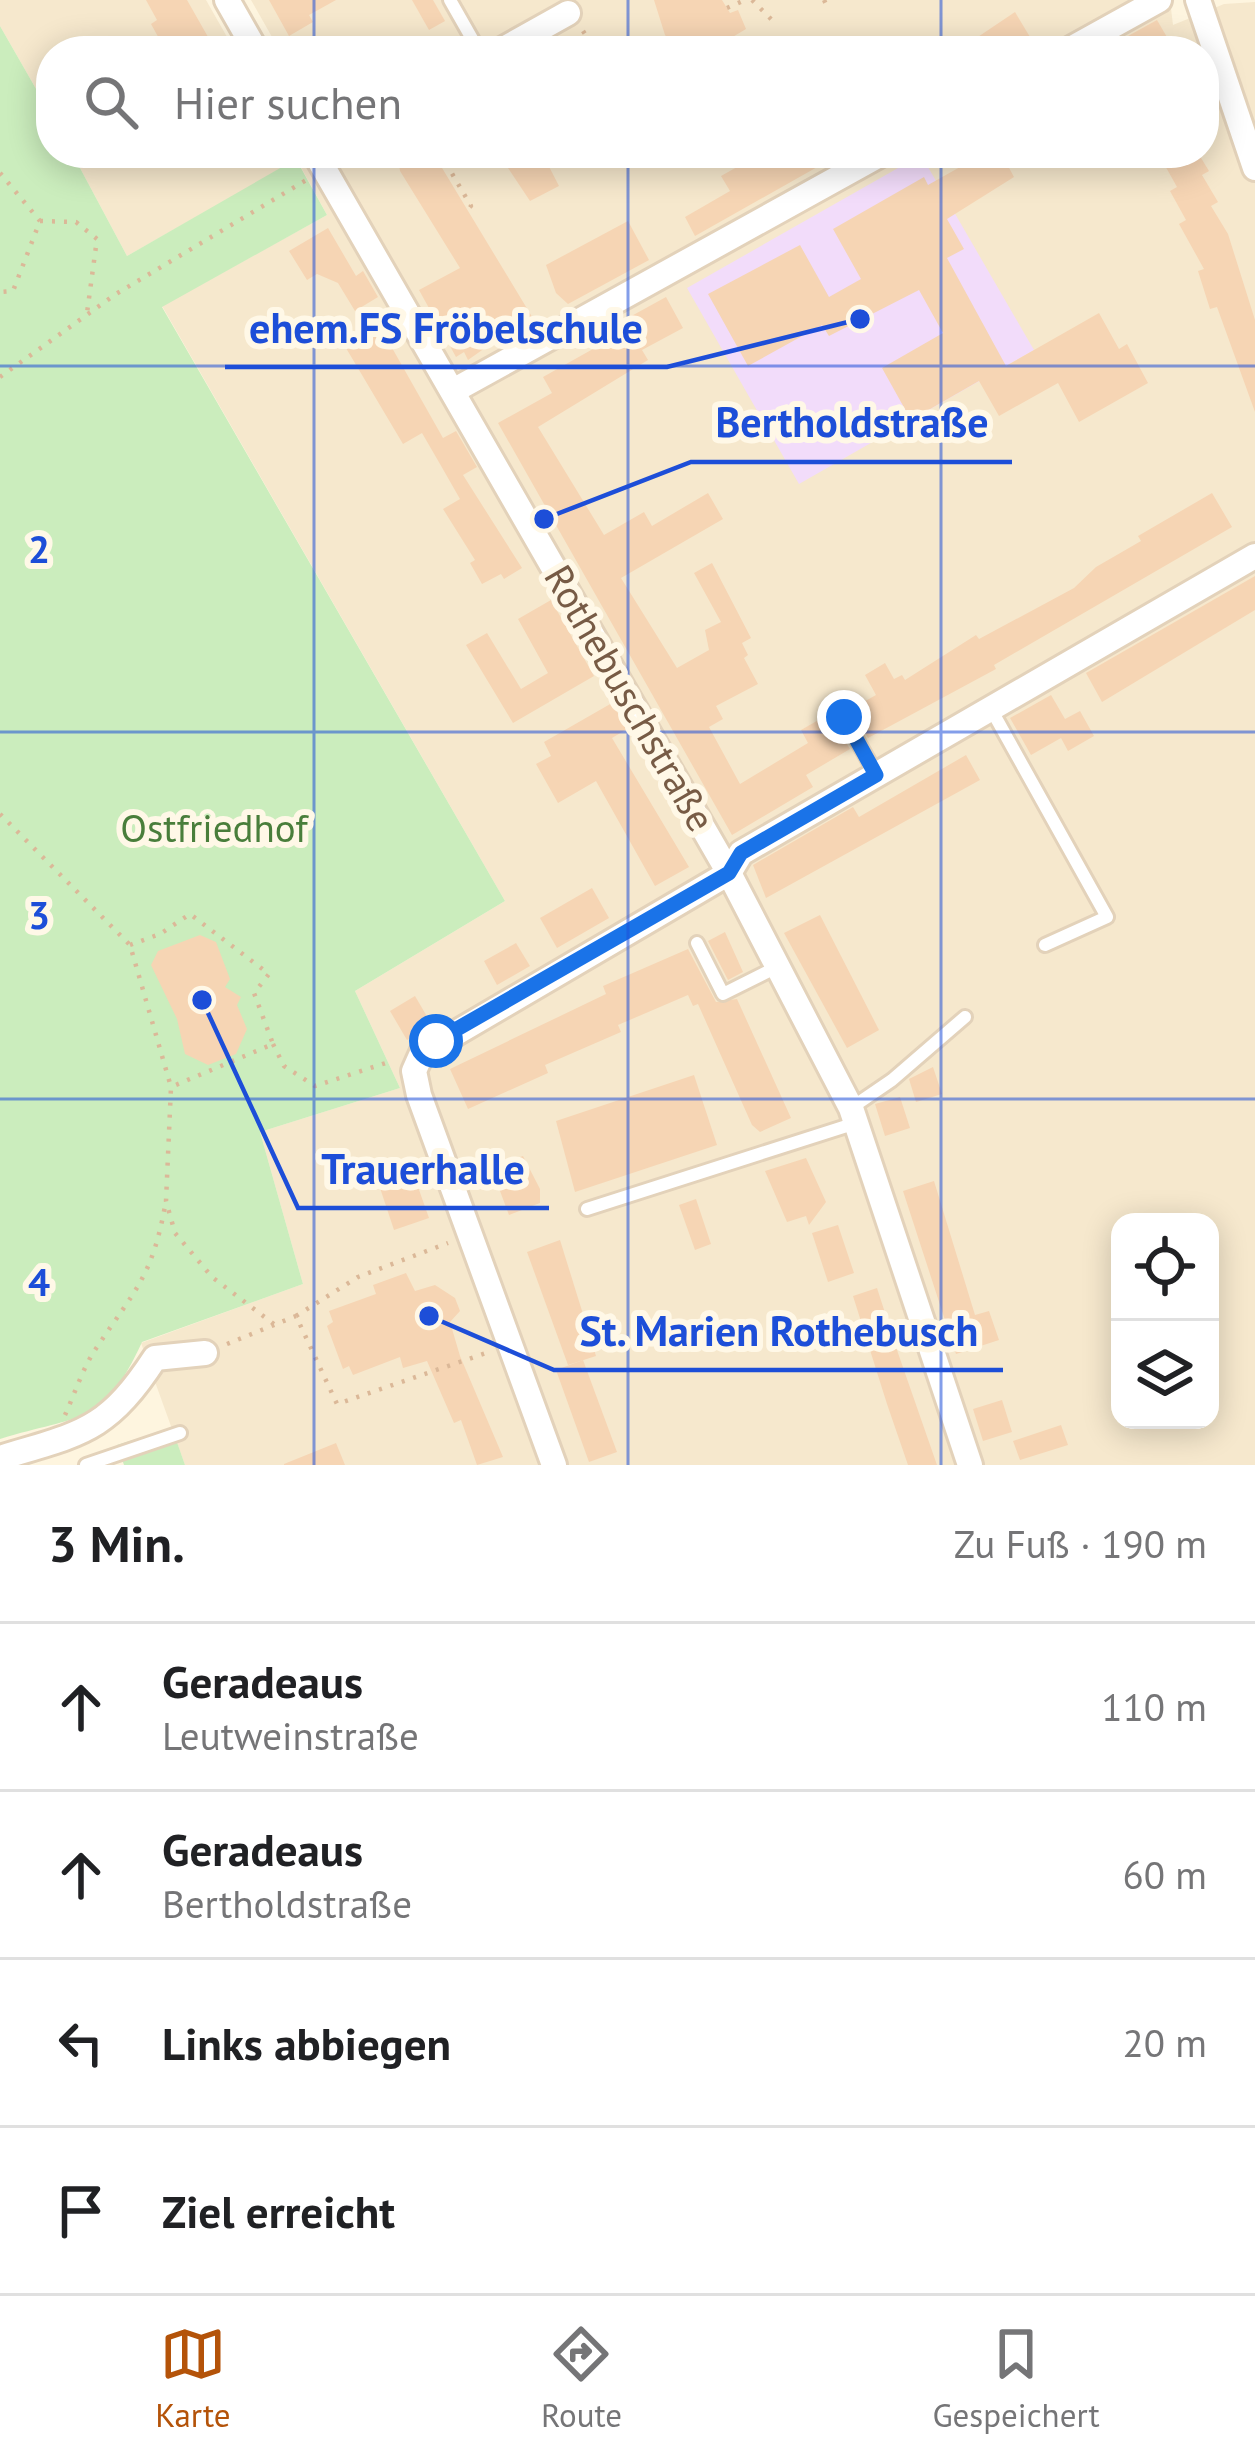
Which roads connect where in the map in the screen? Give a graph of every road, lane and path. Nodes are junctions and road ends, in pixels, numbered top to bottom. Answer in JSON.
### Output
{"nodes":[{"id":1,"x":227,"y":0,"type":"edge"},
{"id":2,"x":450,"y":0,"type":"edge"},
{"id":3,"x":748,"y":0,"type":"edge"},
{"id":4,"x":1159,"y":0,"type":"edge"},
{"id":5,"x":1198,"y":0,"type":"edge"},
{"id":6,"x":727,"y":8,"type":"dead end"},
{"id":7,"x":568,"y":13,"type":"dead end"},
{"id":8,"x":777,"y":25,"type":"dead end"},
{"id":9,"x":247,"y":36,"type":"edge"},
{"id":10,"x":470,"y":36,"type":"edge"},
{"id":11,"x":527,"y":36,"type":"edge"},
{"id":12,"x":1094,"y":36,"type":"edge"},
{"id":13,"x":1210,"y":36,"type":"edge"},
{"id":14,"x":1219,"y":62,"type":"edge"},
{"id":15,"x":304,"y":168,"type":"edge"},
{"id":16,"x":325,"y":168,"type":"edge"},
{"id":17,"x":446,"y":168,"type":"edge"},
{"id":18,"x":857,"y":168,"type":"edge"},
{"id":19,"x":1255,"y":168,"type":"edge"},
{"id":20,"x":0,"y":173,"type":"edge"},
{"id":21,"x":466,"y":210,"type":"dead end"},
{"id":22,"x":40,"y":221,"type":"junction"},
{"id":23,"x":0,"y":292,"type":"edge"},
{"id":24,"x":86,"y":313,"type":"junction"},
{"id":25,"x":0,"y":377,"type":"edge"},
{"id":26,"x":453,"y":391,"type":"junction"},
{"id":27,"x":1255,"y":556,"type":"edge"},
{"id":28,"x":992,"y":709,"type":"junction"},
{"id":29,"x":844,"y":717,"type":"dead end"},
{"id":30,"x":876,"y":775,"type":"junction"},
{"id":31,"x":0,"y":814,"type":"edge"},
{"id":32,"x":729,"y":873,"type":"junction"},
{"id":33,"x":130,"y":944,"type":"junction"},
{"id":34,"x":697,"y":944,"type":"dead end"},
{"id":35,"x":1046,"y":945,"type":"dead end"},
{"id":36,"x":778,"y":966,"type":"junction"},
{"id":37,"x":965,"y":1017,"type":"dead end"},
{"id":38,"x":273,"y":1044,"type":"junction"},
{"id":39,"x":414,"y":1071,"type":"junction"},
{"id":40,"x":171,"y":1087,"type":"junction"},
{"id":41,"x":854,"y":1115,"type":"junction"},
{"id":42,"x":166,"y":1202,"type":"junction"},
{"id":43,"x":587,"y":1209,"type":"dead end"},
{"id":44,"x":470,"y":1235,"type":"junction"},
{"id":45,"x":296,"y":1316,"type":"junction"},
{"id":46,"x":275,"y":1325,"type":"junction"},
{"id":47,"x":510,"y":1346,"type":"junction"},
{"id":48,"x":205,"y":1353,"type":"joint"},
{"id":49,"x":180,"y":1433,"type":"dead end"},
{"id":50,"x":53,"y":1442,"type":"junction"},
{"id":51,"x":0,"y":1459,"type":"edge"},
{"id":52,"x":86,"y":1465,"type":"edge"},
{"id":53,"x":554,"y":1465,"type":"edge"},
{"id":54,"x":970,"y":1465,"type":"edge"}],
"edges":[{"from":1,"to":9,"type":"street"},
{"from":2,"to":10,"type":"lane"},
{"from":3,"to":6,"type":"path"},
{"from":3,"to":8,"type":"path"},
{"from":4,"to":12,"type":"street"},
{"from":5,"to":13,"type":"street"},
{"from":7,"to":11,"type":"street"},
{"from":14,"to":19,"type":"street"},
{"from":15,"to":24,"type":"path"},
{"from":16,"to":26,"type":"street","name":"Rothebuschstraße"},
{"from":17,"to":21,"type":"path"},
{"from":18,"to":26,"type":"street"},
{"from":20,"to":22,"type":"path"},
{"from":22,"to":23,"type":"path"},
{"from":22,"to":24,"type":"path"},
{"from":24,"to":25,"type":"path"},
{"from":26,"to":32,"type":"street","name":"Rothebuschstraße"},
{"from":27,"to":28,"type":"street"},
{"from":28,"to":30,"type":"street"},
{"from":28,"to":35,"type":"lane"},
{"from":29,"to":30,"type":"lane"},
{"from":30,"to":32,"type":"street"},
{"from":31,"to":33,"type":"path"},
{"from":32,"to":36,"type":"street","name":"Rothebuschstraße"},
{"from":32,"to":39,"type":"street"},
{"from":33,"to":38,"type":"path"},
{"from":33,"to":40,"type":"path"},
{"from":34,"to":36,"type":"lane"},
{"from":36,"to":41,"type":"street","name":"Rothebuschstraße"},
{"from":37,"to":41,"type":"lane"},
{"from":38,"to":39,"type":"path"},
{"from":38,"to":40,"type":"path"},
{"from":39,"to":44,"type":"street"},
{"from":40,"to":42,"type":"path"},
{"from":41,"to":43,"type":"lane"},
{"from":41,"to":54,"type":"street","name":"Rothebuschstraße"},
{"from":42,"to":46,"type":"path"},
{"from":42,"to":50,"type":"path"},
{"from":44,"to":45,"type":"path"},
{"from":44,"to":47,"type":"street"},
{"from":45,"to":46,"type":"path"},
{"from":45,"to":47,"type":"path"},
{"from":46,"to":48,"type":"path"},
{"from":47,"to":53,"type":"street"},
{"from":48,"to":50,"type":"street"},
{"from":49,"to":52,"type":"lane"},
{"from":50,"to":51,"type":"street"}]}
